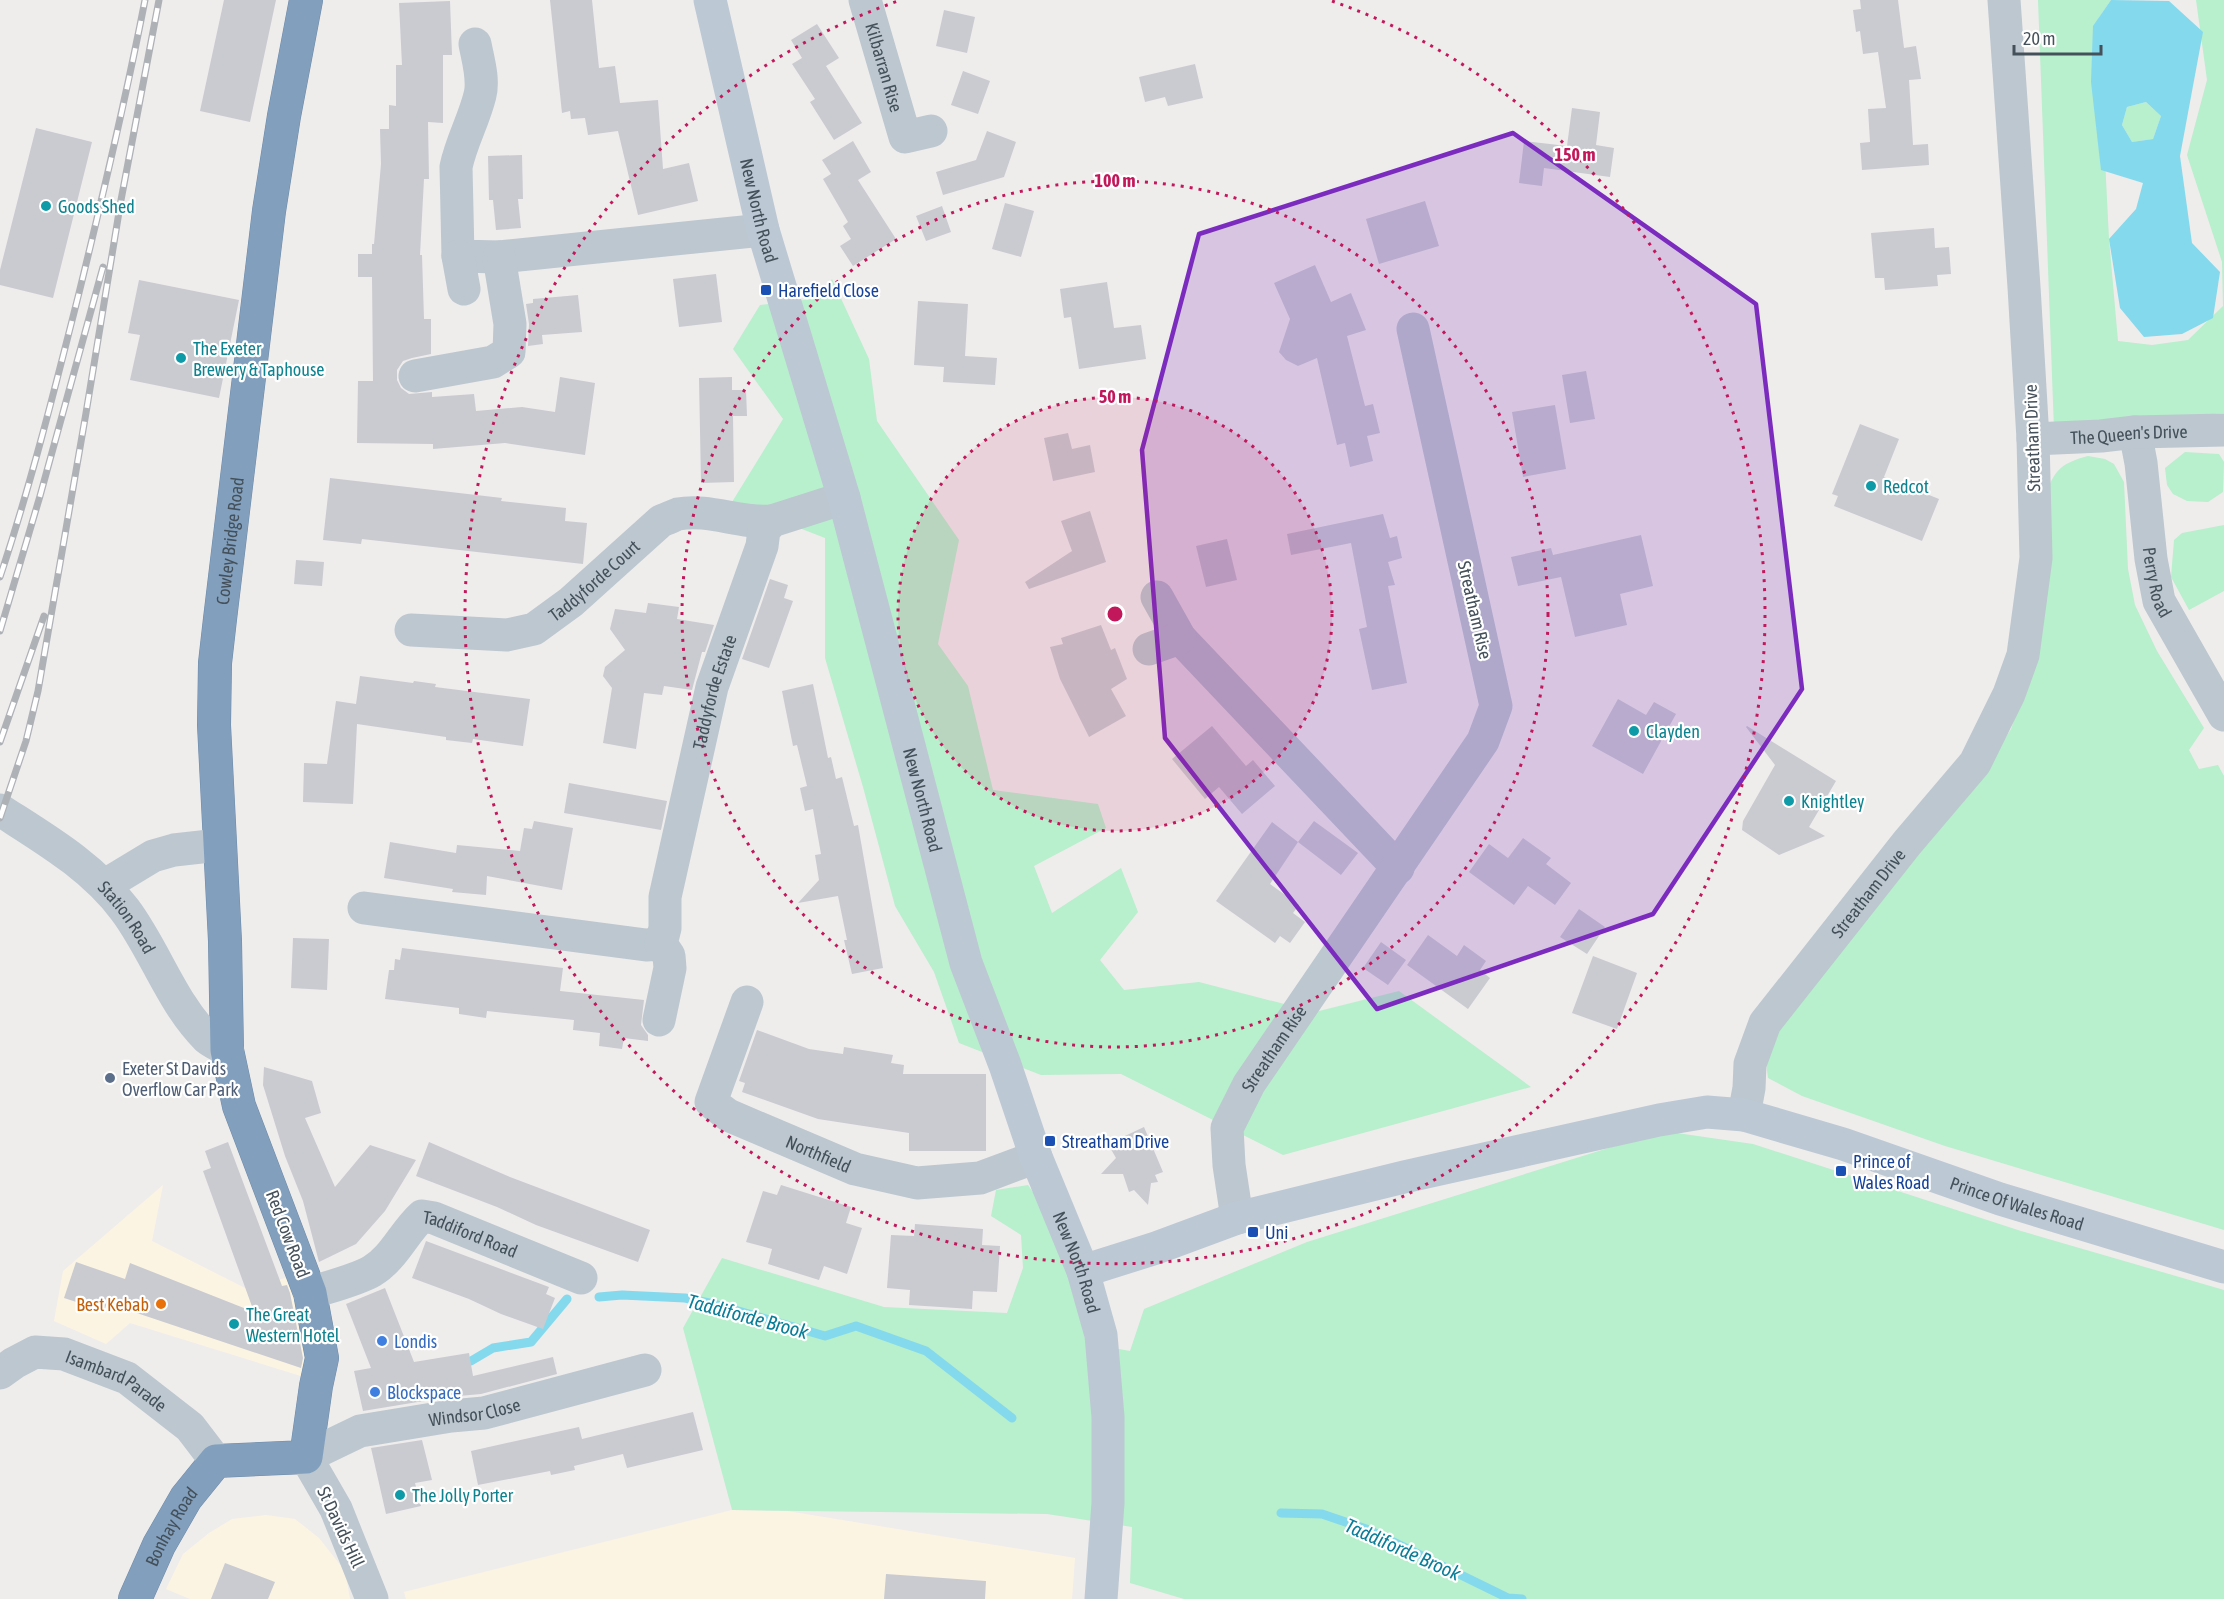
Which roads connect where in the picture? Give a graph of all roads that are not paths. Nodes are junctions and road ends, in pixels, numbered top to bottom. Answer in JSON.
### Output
{"nodes":[{"id":1,"x":306,"y":0,"type":"edge"},
{"id":2,"x":710,"y":0,"type":"edge"},
{"id":3,"x":865,"y":0,"type":"edge"},
{"id":4,"x":2004,"y":0,"type":"edge"},
{"id":5,"x":476,"y":44,"type":"dead end"},
{"id":6,"x":909,"y":137,"type":"dead end"},
{"id":7,"x":763,"y":230,"type":"junction"},
{"id":8,"x":458,"y":256,"type":"junction"},
{"id":9,"x":499,"y":257,"type":"junction"},
{"id":10,"x":464,"y":289,"type":"dead end"},
{"id":11,"x":1413,"y":329,"type":"dead end"},
{"id":12,"x":415,"y":376,"type":"dead end"},
{"id":13,"x":2221,"y":429,"type":"edge"},
{"id":14,"x":2135,"y":432,"type":"junction"},
{"id":15,"x":2033,"y":439,"type":"junction"},
{"id":16,"x":844,"y":498,"type":"junction"},
{"id":17,"x":772,"y":521,"type":"junction"},
{"id":18,"x":1157,"y":597,"type":"dead end"},
{"id":19,"x":411,"y":630,"type":"dead end"},
{"id":20,"x":1180,"y":638,"type":"junction"},
{"id":21,"x":1149,"y":649,"type":"dead end"},
{"id":22,"x":2224,"y":715,"type":"edge"},
{"id":23,"x":0,"y":810,"type":"edge"},
{"id":24,"x":219,"y":845,"type":"junction"},
{"id":25,"x":1398,"y":868,"type":"junction"},
{"id":26,"x":105,"y":885,"type":"junction"},
{"id":27,"x":364,"y":908,"type":"dead end"},
{"id":28,"x":661,"y":944,"type":"junction"},
{"id":29,"x":747,"y":1002,"type":"dead end"},
{"id":30,"x":659,"y":1020,"type":"dead end"},
{"id":31,"x":227,"y":1050,"type":"junction"},
{"id":32,"x":233,"y":1087,"type":"joint"},
{"id":33,"x":1744,"y":1115,"type":"junction"},
{"id":34,"x":1036,"y":1157,"type":"junction"},
{"id":35,"x":1237,"y":1218,"type":"junction"},
{"id":36,"x":2224,"y":1267,"type":"edge"},
{"id":37,"x":1083,"y":1271,"type":"junction"},
{"id":38,"x":581,"y":1278,"type":"dead end"},
{"id":39,"x":310,"y":1293,"type":"junction"},
{"id":40,"x":645,"y":1370,"type":"dead end"},
{"id":41,"x":0,"y":1373,"type":"edge"},
{"id":42,"x":306,"y":1457,"type":"junction"},
{"id":43,"x":216,"y":1461,"type":"junction"},
{"id":44,"x":135,"y":1599,"type":"edge"},
{"id":45,"x":372,"y":1599,"type":"edge"},
{"id":46,"x":1101,"y":1599,"type":"edge"}],
"edges":[{"from":1,"to":24,"type":"highway","name":"Cowley Bridge Road"},
{"from":2,"to":7,"type":"main road","name":"New North Road"},
{"from":3,"to":6,"type":"street","name":"Kilbarran Rise"},
{"from":4,"to":15,"type":"street","name":"Streatham Drive"},
{"from":5,"to":8,"type":"street"},
{"from":7,"to":9,"type":"street"},
{"from":7,"to":16,"type":"main road","name":"New North Road"},
{"from":8,"to":9,"type":"street"},
{"from":8,"to":10,"type":"street"},
{"from":9,"to":12,"type":"street"},
{"from":11,"to":25,"type":"street","name":"Streatham Rise"},
{"from":13,"to":14,"type":"street","name":"The Queen's Drive"},
{"from":14,"to":15,"type":"street","name":"The Queen's Drive"},
{"from":14,"to":22,"type":"street","name":"Perry Road"},
{"from":15,"to":33,"type":"street","name":"Streatham Drive"},
{"from":16,"to":17,"type":"street"},
{"from":16,"to":34,"type":"main road","name":"New North Road"},
{"from":17,"to":19,"type":"street","name":"Taddyforde Court"},
{"from":17,"to":28,"type":"street","name":"Taddyforde Estate"},
{"from":18,"to":20,"type":"street"},
{"from":20,"to":21,"type":"street"},
{"from":20,"to":25,"type":"street"},
{"from":23,"to":26,"type":"street","name":"Station Road"},
{"from":24,"to":26,"type":"street"},
{"from":24,"to":31,"type":"highway","name":"Cowley Bridge Road"},
{"from":25,"to":35,"type":"street","name":"Streatham Rise"},
{"from":26,"to":31,"type":"street","name":"Station Road"},
{"from":27,"to":28,"type":"street"},
{"from":28,"to":30,"type":"street","name":"Taddyforde Estate"},
{"from":29,"to":34,"type":"street","name":"Northfield"},
{"from":31,"to":32,"type":"highway","name":"Cowley Bridge Road"},
{"from":32,"to":39,"type":"highway","name":"Red Cow Road"},
{"from":33,"to":35,"type":"main road"},
{"from":33,"to":36,"type":"main road","name":"Prince Of Wales Road"},
{"from":34,"to":37,"type":"main road","name":"New North Road"},
{"from":35,"to":37,"type":"main road"},
{"from":37,"to":46,"type":"main road","name":"New North Road"},
{"from":38,"to":39,"type":"street","name":"Taddiford Road"},
{"from":39,"to":42,"type":"highway","name":"Red Cow Road"},
{"from":40,"to":42,"type":"street","name":"Windsor Close"},
{"from":41,"to":43,"type":"street","name":"Isambard Parade"},
{"from":42,"to":43,"type":"highway"},
{"from":42,"to":45,"type":"street","name":"St Davids Hill"},
{"from":43,"to":44,"type":"highway","name":"Bonhay Road"}]}
